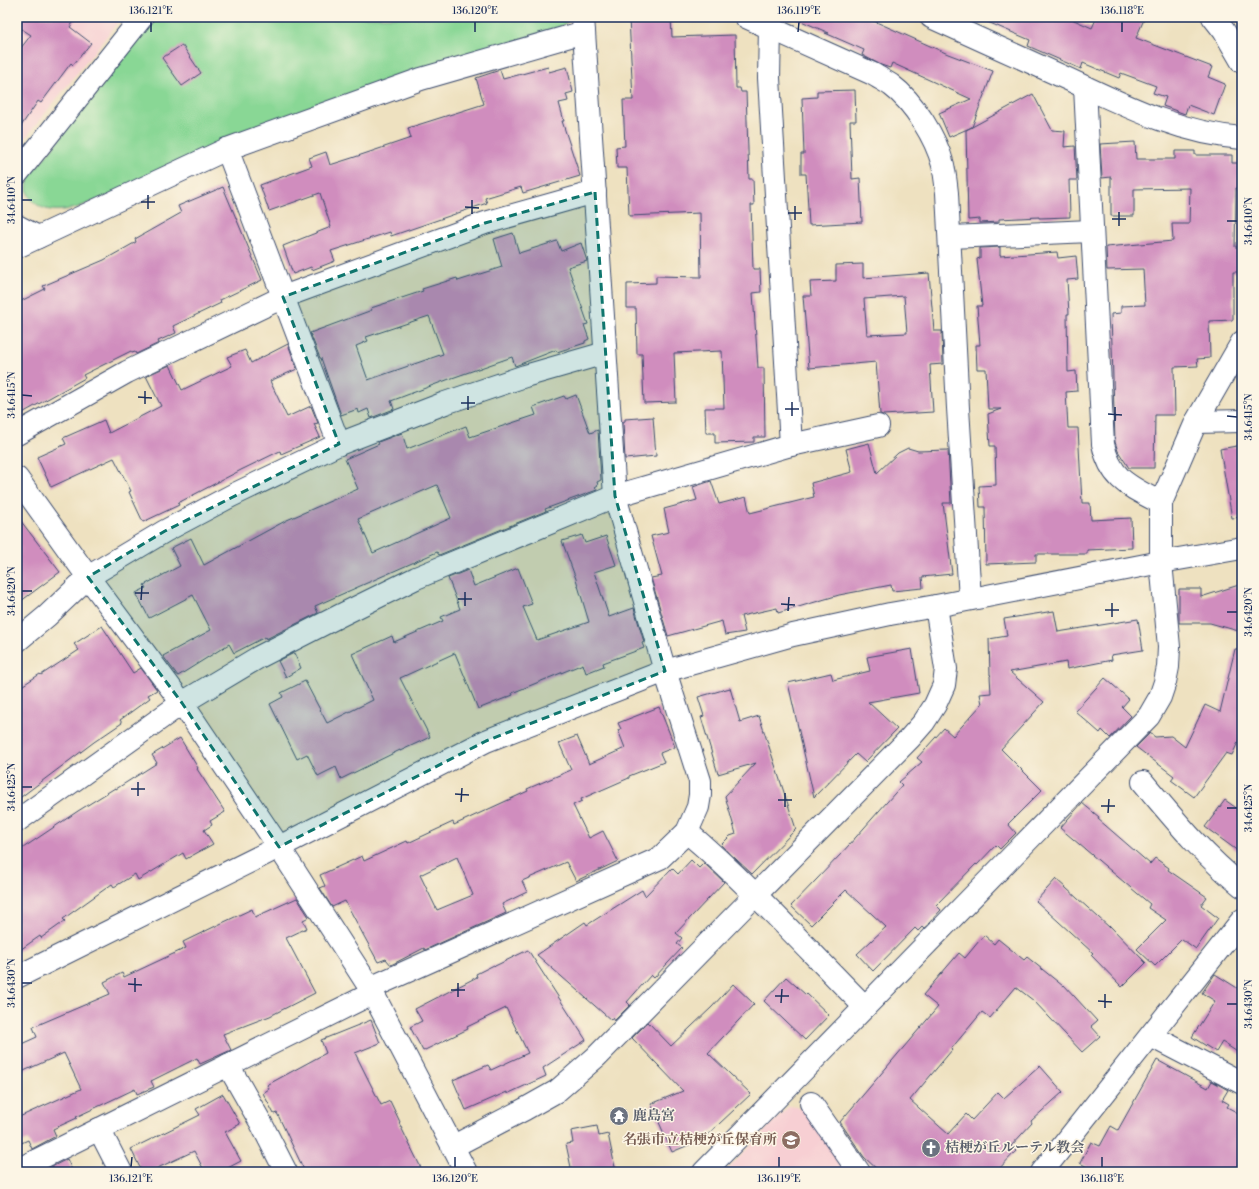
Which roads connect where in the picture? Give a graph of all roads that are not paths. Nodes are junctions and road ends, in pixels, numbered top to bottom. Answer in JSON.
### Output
{"nodes":[{"id":1,"x":142,"y":17,"type":"edge"},
{"id":2,"x":746,"y":17,"type":"edge"},
{"id":3,"x":931,"y":17,"type":"edge"},
{"id":4,"x":1213,"y":17,"type":"edge"},
{"id":5,"x":584,"y":25,"type":"edge"},
{"id":6,"x":770,"y":28,"type":"junction"},
{"id":7,"x":1242,"y":62,"type":"edge"},
{"id":8,"x":1085,"y":87,"type":"junction"},
{"id":9,"x":1242,"y":138,"type":"edge"},
{"id":10,"x":227,"y":149,"type":"junction"},
{"id":11,"x":17,"y":174,"type":"edge"},
{"id":12,"x":595,"y":192,"type":"junction"},
{"id":13,"x":17,"y":226,"type":"edge"},
{"id":14,"x":1091,"y":231,"type":"junction"},
{"id":15,"x":38,"y":237,"type":"junction"},
{"id":16,"x":950,"y":237,"type":"junction"},
{"id":17,"x":17,"y":247,"type":"edge"},
{"id":18,"x":283,"y":297,"type":"junction"},
{"id":19,"x":1242,"y":342,"type":"edge"},
{"id":20,"x":605,"y":353,"type":"junction"},
{"id":21,"x":1242,"y":421,"type":"edge"},
{"id":22,"x":1196,"y":422,"type":"junction"},
{"id":23,"x":878,"y":426,"type":"dead end"},
{"id":24,"x":17,"y":434,"type":"edge"},
{"id":25,"x":339,"y":444,"type":"junction"},
{"id":26,"x":790,"y":445,"type":"junction"},
{"id":27,"x":17,"y":478,"type":"edge"},
{"id":28,"x":615,"y":496,"type":"junction"},
{"id":29,"x":1161,"y":502,"type":"junction"},
{"id":30,"x":1242,"y":548,"type":"edge"},
{"id":31,"x":1161,"y":562,"type":"junction"},
{"id":32,"x":88,"y":577,"type":"junction"},
{"id":33,"x":970,"y":599,"type":"junction"},
{"id":34,"x":936,"y":606,"type":"junction"},
{"id":35,"x":17,"y":641,"type":"edge"},
{"id":36,"x":665,"y":671,"type":"junction"},
{"id":37,"x":182,"y":704,"type":"junction"},
{"id":38,"x":1144,"y":782,"type":"dead end"},
{"id":39,"x":17,"y":821,"type":"edge"},
{"id":40,"x":687,"y":832,"type":"junction"},
{"id":41,"x":279,"y":846,"type":"junction"},
{"id":42,"x":1242,"y":886,"type":"edge"},
{"id":43,"x":756,"y":896,"type":"junction"},
{"id":44,"x":1242,"y":920,"type":"edge"},
{"id":45,"x":17,"y":977,"type":"edge"},
{"id":46,"x":371,"y":991,"type":"junction"},
{"id":47,"x":865,"y":1007,"type":"junction"},
{"id":48,"x":1151,"y":1036,"type":"junction"},
{"id":49,"x":228,"y":1065,"type":"junction"},
{"id":50,"x":1242,"y":1083,"type":"edge"},
{"id":51,"x":811,"y":1103,"type":"dead end"},
{"id":52,"x":100,"y":1129,"type":"junction"},
{"id":53,"x":452,"y":1147,"type":"junction"},
{"id":54,"x":17,"y":1170,"type":"edge"},
{"id":55,"x":1050,"y":1170,"type":"edge"},
{"id":56,"x":121,"y":1172,"type":"edge"},
{"id":57,"x":286,"y":1172,"type":"edge"},
{"id":58,"x":466,"y":1172,"type":"edge"},
{"id":59,"x":704,"y":1172,"type":"edge"},
{"id":60,"x":859,"y":1172,"type":"edge"}],
"edges":[{"from":1,"to":11,"type":"street"},
{"from":2,"to":6,"type":"street"},
{"from":3,"to":8,"type":"street"},
{"from":4,"to":7,"type":"street"},
{"from":5,"to":10,"type":"street"},
{"from":5,"to":12,"type":"street"},
{"from":6,"to":16,"type":"street"},
{"from":6,"to":26,"type":"street"},
{"from":8,"to":9,"type":"street"},
{"from":8,"to":14,"type":"street"},
{"from":10,"to":15,"type":"street"},
{"from":10,"to":18,"type":"street"},
{"from":12,"to":18,"type":"street"},
{"from":12,"to":20,"type":"street"},
{"from":13,"to":15,"type":"street"},
{"from":14,"to":16,"type":"street"},
{"from":14,"to":29,"type":"street"},
{"from":15,"to":17,"type":"street"},
{"from":16,"to":33,"type":"street"},
{"from":18,"to":24,"type":"street"},
{"from":18,"to":25,"type":"street"},
{"from":19,"to":22,"type":"street"},
{"from":20,"to":25,"type":"street"},
{"from":20,"to":28,"type":"street"},
{"from":21,"to":22,"type":"street"},
{"from":22,"to":29,"type":"street"},
{"from":23,"to":26,"type":"street"},
{"from":25,"to":32,"type":"street"},
{"from":26,"to":28,"type":"street"},
{"from":27,"to":32,"type":"street"},
{"from":28,"to":36,"type":"street"},
{"from":28,"to":37,"type":"street"},
{"from":29,"to":31,"type":"street"},
{"from":30,"to":31,"type":"street"},
{"from":31,"to":33,"type":"street"},
{"from":31,"to":47,"type":"street"},
{"from":32,"to":35,"type":"street"},
{"from":32,"to":37,"type":"street"},
{"from":33,"to":34,"type":"street"},
{"from":34,"to":36,"type":"street"},
{"from":34,"to":43,"type":"street"},
{"from":36,"to":40,"type":"street"},
{"from":36,"to":41,"type":"street"},
{"from":37,"to":39,"type":"street"},
{"from":37,"to":41,"type":"street"},
{"from":38,"to":42,"type":"street"},
{"from":40,"to":43,"type":"street"},
{"from":40,"to":46,"type":"street"},
{"from":41,"to":45,"type":"street"},
{"from":41,"to":46,"type":"street"},
{"from":43,"to":47,"type":"street"},
{"from":43,"to":53,"type":"street"},
{"from":44,"to":48,"type":"street"},
{"from":46,"to":49,"type":"street"},
{"from":46,"to":53,"type":"street"},
{"from":47,"to":59,"type":"street"},
{"from":48,"to":50,"type":"street"},
{"from":48,"to":55,"type":"street"},
{"from":49,"to":52,"type":"street"},
{"from":49,"to":57,"type":"street"},
{"from":51,"to":60,"type":"street"},
{"from":52,"to":54,"type":"street"},
{"from":52,"to":56,"type":"street"},
{"from":53,"to":58,"type":"street"}]}
